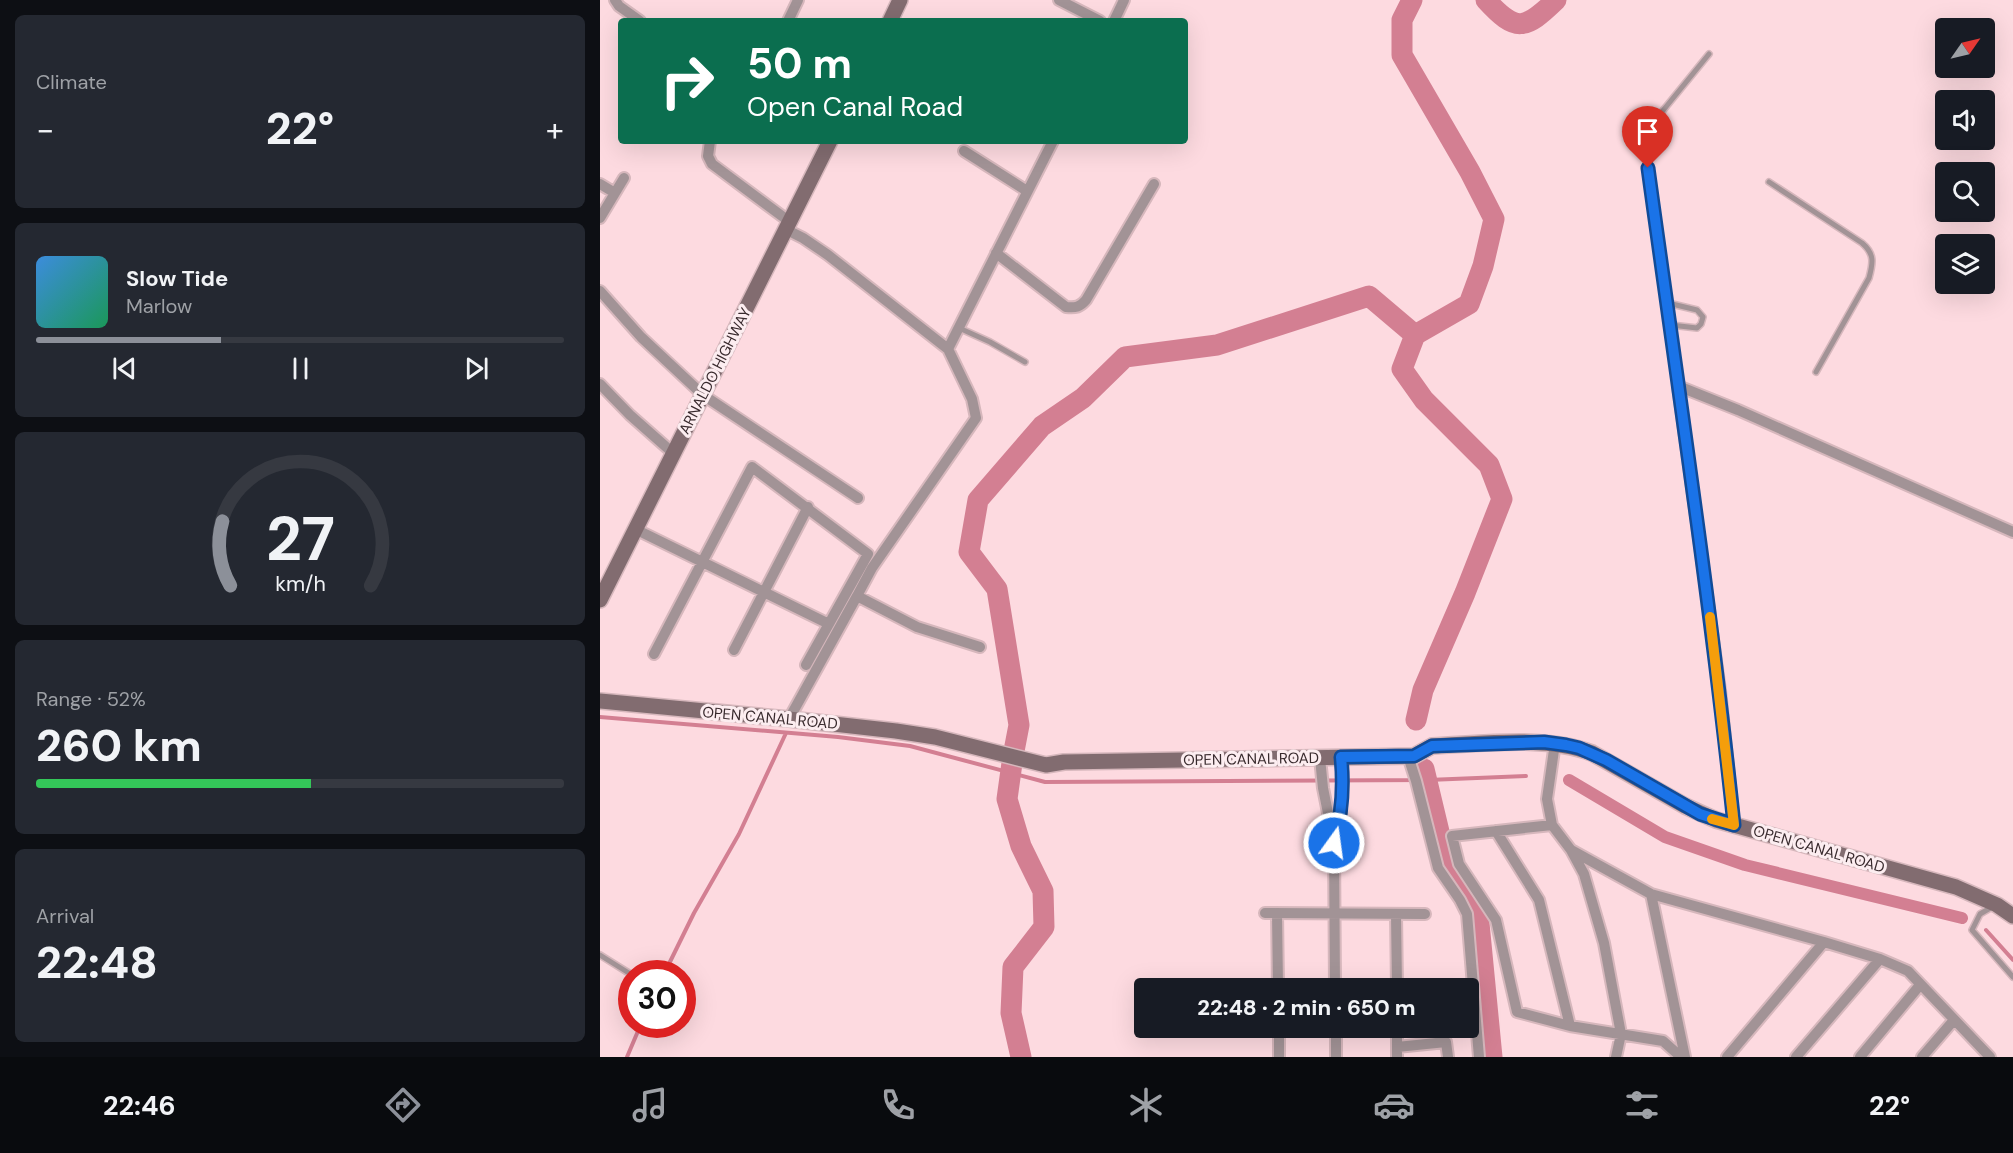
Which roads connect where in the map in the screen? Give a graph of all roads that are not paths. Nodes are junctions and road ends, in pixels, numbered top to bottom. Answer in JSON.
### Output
{"nodes":[{"id":1,"x":615,"y":0,"type":"edge"},
{"id":2,"x":798,"y":0,"type":"edge"},
{"id":3,"x":900,"y":0,"type":"edge"},
{"id":4,"x":1059,"y":0,"type":"edge"},
{"id":5,"x":1124,"y":0,"type":"edge"},
{"id":6,"x":636,"y":18,"type":"edge"},
{"id":7,"x":790,"y":18,"type":"edge"},
{"id":8,"x":891,"y":18,"type":"edge"},
{"id":9,"x":1094,"y":18,"type":"edge"},
{"id":10,"x":1115,"y":18,"type":"edge"},
{"id":11,"x":1709,"y":54,"type":"dead end"},
{"id":12,"x":710,"y":144,"type":"edge"},
{"id":13,"x":829,"y":144,"type":"edge"},
{"id":14,"x":1051,"y":144,"type":"edge"},
{"id":15,"x":964,"y":151,"type":"dead end"},
{"id":16,"x":624,"y":178,"type":"dead end"},
{"id":17,"x":1769,"y":182,"type":"dead end"},
{"id":18,"x":600,"y":184,"type":"edge"},
{"id":19,"x":1154,"y":184,"type":"dead end"},
{"id":20,"x":1027,"y":191,"type":"junction"},
{"id":21,"x":615,"y":193,"type":"junction"},
{"id":22,"x":600,"y":218,"type":"edge"},
{"id":23,"x":788,"y":226,"type":"junction"},
{"id":24,"x":996,"y":253,"type":"junction"},
{"id":25,"x":600,"y":291,"type":"edge"},
{"id":26,"x":1668,"y":303,"type":"junction"},
{"id":27,"x":1671,"y":325,"type":"junction"},
{"id":28,"x":959,"y":328,"type":"junction"},
{"id":29,"x":948,"y":350,"type":"junction"},
{"id":30,"x":1025,"y":362,"type":"dead end"},
{"id":31,"x":1816,"y":372,"type":"dead end"},
{"id":32,"x":600,"y":384,"type":"edge"},
{"id":33,"x":1678,"y":386,"type":"junction"},
{"id":34,"x":703,"y":395,"type":"junction"},
{"id":35,"x":673,"y":453,"type":"junction"},
{"id":36,"x":858,"y":498,"type":"dead end"},
{"id":37,"x":808,"y":507,"type":"junction"},
{"id":38,"x":635,"y":529,"type":"junction"},
{"id":39,"x":2013,"y":532,"type":"edge"},
{"id":40,"x":702,"y":562,"type":"junction"},
{"id":41,"x":765,"y":592,"type":"junction"},
{"id":42,"x":857,"y":596,"type":"junction"},
{"id":43,"x":600,"y":600,"type":"edge"},
{"id":44,"x":829,"y":624,"type":"junction"},
{"id":45,"x":980,"y":647,"type":"dead end"},
{"id":46,"x":734,"y":650,"type":"dead end"},
{"id":47,"x":654,"y":654,"type":"dead end"},
{"id":48,"x":806,"y":665,"type":"dead end"},
{"id":49,"x":600,"y":701,"type":"edge"},
{"id":50,"x":789,"y":719,"type":"junction"},
{"id":51,"x":1555,"y":743,"type":"junction"},
{"id":52,"x":1408,"y":756,"type":"junction"},
{"id":53,"x":1341,"y":757,"type":"junction"},
{"id":54,"x":1320,"y":758,"type":"junction"},
{"id":55,"x":1341,"y":807,"type":"junction"},
{"id":56,"x":1326,"y":808,"type":"junction"},
{"id":57,"x":1552,"y":825,"type":"junction"},
{"id":58,"x":1734,"y":825,"type":"junction"},
{"id":59,"x":1496,"y":831,"type":"junction"},
{"id":60,"x":1334,"y":843,"type":"junction"},
{"id":61,"x":1571,"y":850,"type":"junction"},
{"id":62,"x":1651,"y":894,"type":"junction"},
{"id":63,"x":1996,"y":904,"type":"junction"},
{"id":64,"x":1265,"y":913,"type":"dead end"},
{"id":65,"x":1277,"y":913,"type":"junction"},
{"id":66,"x":1333,"y":913,"type":"junction"},
{"id":67,"x":1396,"y":914,"type":"junction"},
{"id":68,"x":1425,"y":914,"type":"dead end"},
{"id":69,"x":2013,"y":916,"type":"edge"},
{"id":70,"x":1824,"y":942,"type":"junction"},
{"id":71,"x":600,"y":956,"type":"edge"},
{"id":72,"x":1880,"y":959,"type":"junction"},
{"id":73,"x":618,"y":967,"type":"edge"},
{"id":74,"x":2013,"y":977,"type":"edge"},
{"id":75,"x":1278,"y":978,"type":"edge"},
{"id":76,"x":1335,"y":978,"type":"edge"},
{"id":77,"x":1397,"y":978,"type":"edge"},
{"id":78,"x":1920,"y":985,"type":"junction"},
{"id":79,"x":1954,"y":1020,"type":"junction"},
{"id":80,"x":1570,"y":1026,"type":"junction"},
{"id":81,"x":1621,"y":1034,"type":"junction"},
{"id":82,"x":1278,"y":1038,"type":"edge"},
{"id":83,"x":1336,"y":1038,"type":"edge"},
{"id":84,"x":1397,"y":1052,"type":"edge"},
{"id":85,"x":1279,"y":1057,"type":"edge"},
{"id":86,"x":1336,"y":1057,"type":"edge"},
{"id":87,"x":1448,"y":1057,"type":"edge"},
{"id":88,"x":1479,"y":1057,"type":"edge"},
{"id":89,"x":1616,"y":1057,"type":"edge"},
{"id":90,"x":1683,"y":1057,"type":"edge"},
{"id":91,"x":1727,"y":1057,"type":"edge"},
{"id":92,"x":1796,"y":1057,"type":"edge"},
{"id":93,"x":1860,"y":1057,"type":"edge"},
{"id":94,"x":1923,"y":1057,"type":"edge"},
{"id":95,"x":1990,"y":1057,"type":"edge"}],
"edges":[{"from":1,"to":6,"type":"street"},
{"from":2,"to":7,"type":"street"},
{"from":3,"to":8,"type":"main road"},
{"from":4,"to":9,"type":"street"},
{"from":5,"to":10,"type":"street"},
{"from":11,"to":26,"type":"lane"},
{"from":12,"to":23,"type":"street"},
{"from":13,"to":23,"type":"main road","name":"ARNALDO HIGHWAY"},
{"from":14,"to":20,"type":"street"},
{"from":15,"to":20,"type":"street"},
{"from":16,"to":21,"type":"street"},
{"from":17,"to":31,"type":"lane"},
{"from":18,"to":21,"type":"street"},
{"from":19,"to":24,"type":"street"},
{"from":20,"to":24,"type":"street"},
{"from":21,"to":22,"type":"street"},
{"from":23,"to":29,"type":"street"},
{"from":23,"to":34,"type":"main road","name":"ARNALDO HIGHWAY"},
{"from":24,"to":28,"type":"street"},
{"from":25,"to":34,"type":"street"},
{"from":26,"to":27,"type":"lane"},
{"from":26,"to":27,"type":"lane"},
{"from":27,"to":33,"type":"lane"},
{"from":28,"to":29,"type":"street"},
{"from":28,"to":30,"type":"lane"},
{"from":29,"to":42,"type":"street"},
{"from":32,"to":35,"type":"street"},
{"from":33,"to":39,"type":"street"},
{"from":33,"to":58,"type":"street"},
{"from":34,"to":35,"type":"main road","name":"ARNALDO HIGHWAY"},
{"from":34,"to":36,"type":"street"},
{"from":35,"to":38,"type":"main road","name":"ARNALDO HIGHWAY"},
{"from":37,"to":40,"type":"street"},
{"from":37,"to":41,"type":"street"},
{"from":37,"to":44,"type":"street"},
{"from":38,"to":40,"type":"street"},
{"from":38,"to":43,"type":"main road","name":"ARNALDO HIGHWAY"},
{"from":40,"to":41,"type":"street"},
{"from":40,"to":47,"type":"street"},
{"from":41,"to":44,"type":"street"},
{"from":41,"to":46,"type":"street"},
{"from":42,"to":45,"type":"street"},
{"from":42,"to":50,"type":"street"},
{"from":44,"to":48,"type":"street"},
{"from":49,"to":50,"type":"main road","name":"OPEN CANAL ROAD"},
{"from":50,"to":54,"type":"main road","name":"OPEN CANAL ROAD"},
{"from":51,"to":52,"type":"main road","name":"OPEN CANAL ROAD"},
{"from":51,"to":57,"type":"street"},
{"from":51,"to":58,"type":"main road","name":"OPEN CANAL ROAD"},
{"from":52,"to":53,"type":"main road","name":"OPEN CANAL ROAD"},
{"from":52,"to":88,"type":"street"},
{"from":53,"to":54,"type":"main road","name":"OPEN CANAL ROAD"},
{"from":53,"to":55,"type":"street"},
{"from":54,"to":56,"type":"street"},
{"from":55,"to":56,"type":"lane"},
{"from":55,"to":60,"type":"street"},
{"from":56,"to":60,"type":"street"},
{"from":57,"to":59,"type":"street"},
{"from":57,"to":61,"type":"street"},
{"from":58,"to":63,"type":"main road","name":"OPEN CANAL ROAD"},
{"from":59,"to":80,"type":"street"},
{"from":59,"to":80,"type":"street"},
{"from":60,"to":66,"type":"street"},
{"from":61,"to":62,"type":"street"},
{"from":61,"to":81,"type":"street"},
{"from":62,"to":70,"type":"street"},
{"from":62,"to":90,"type":"street"},
{"from":63,"to":69,"type":"main road","name":"OPEN CANAL ROAD"},
{"from":63,"to":74,"type":"lane"},
{"from":64,"to":65,"type":"street"},
{"from":65,"to":66,"type":"street"},
{"from":65,"to":75,"type":"street"},
{"from":66,"to":67,"type":"street"},
{"from":66,"to":76,"type":"street"},
{"from":67,"to":68,"type":"street"},
{"from":67,"to":77,"type":"street"},
{"from":70,"to":72,"type":"street"},
{"from":70,"to":91,"type":"street"},
{"from":71,"to":73,"type":"lane"},
{"from":72,"to":78,"type":"street"},
{"from":72,"to":92,"type":"street"},
{"from":78,"to":79,"type":"street"},
{"from":78,"to":93,"type":"street"},
{"from":79,"to":94,"type":"street"},
{"from":79,"to":95,"type":"street"},
{"from":80,"to":81,"type":"street"},
{"from":81,"to":89,"type":"street"},
{"from":81,"to":90,"type":"street"},
{"from":82,"to":85,"type":"street"},
{"from":83,"to":86,"type":"street"},
{"from":84,"to":87,"type":"street"}]}
